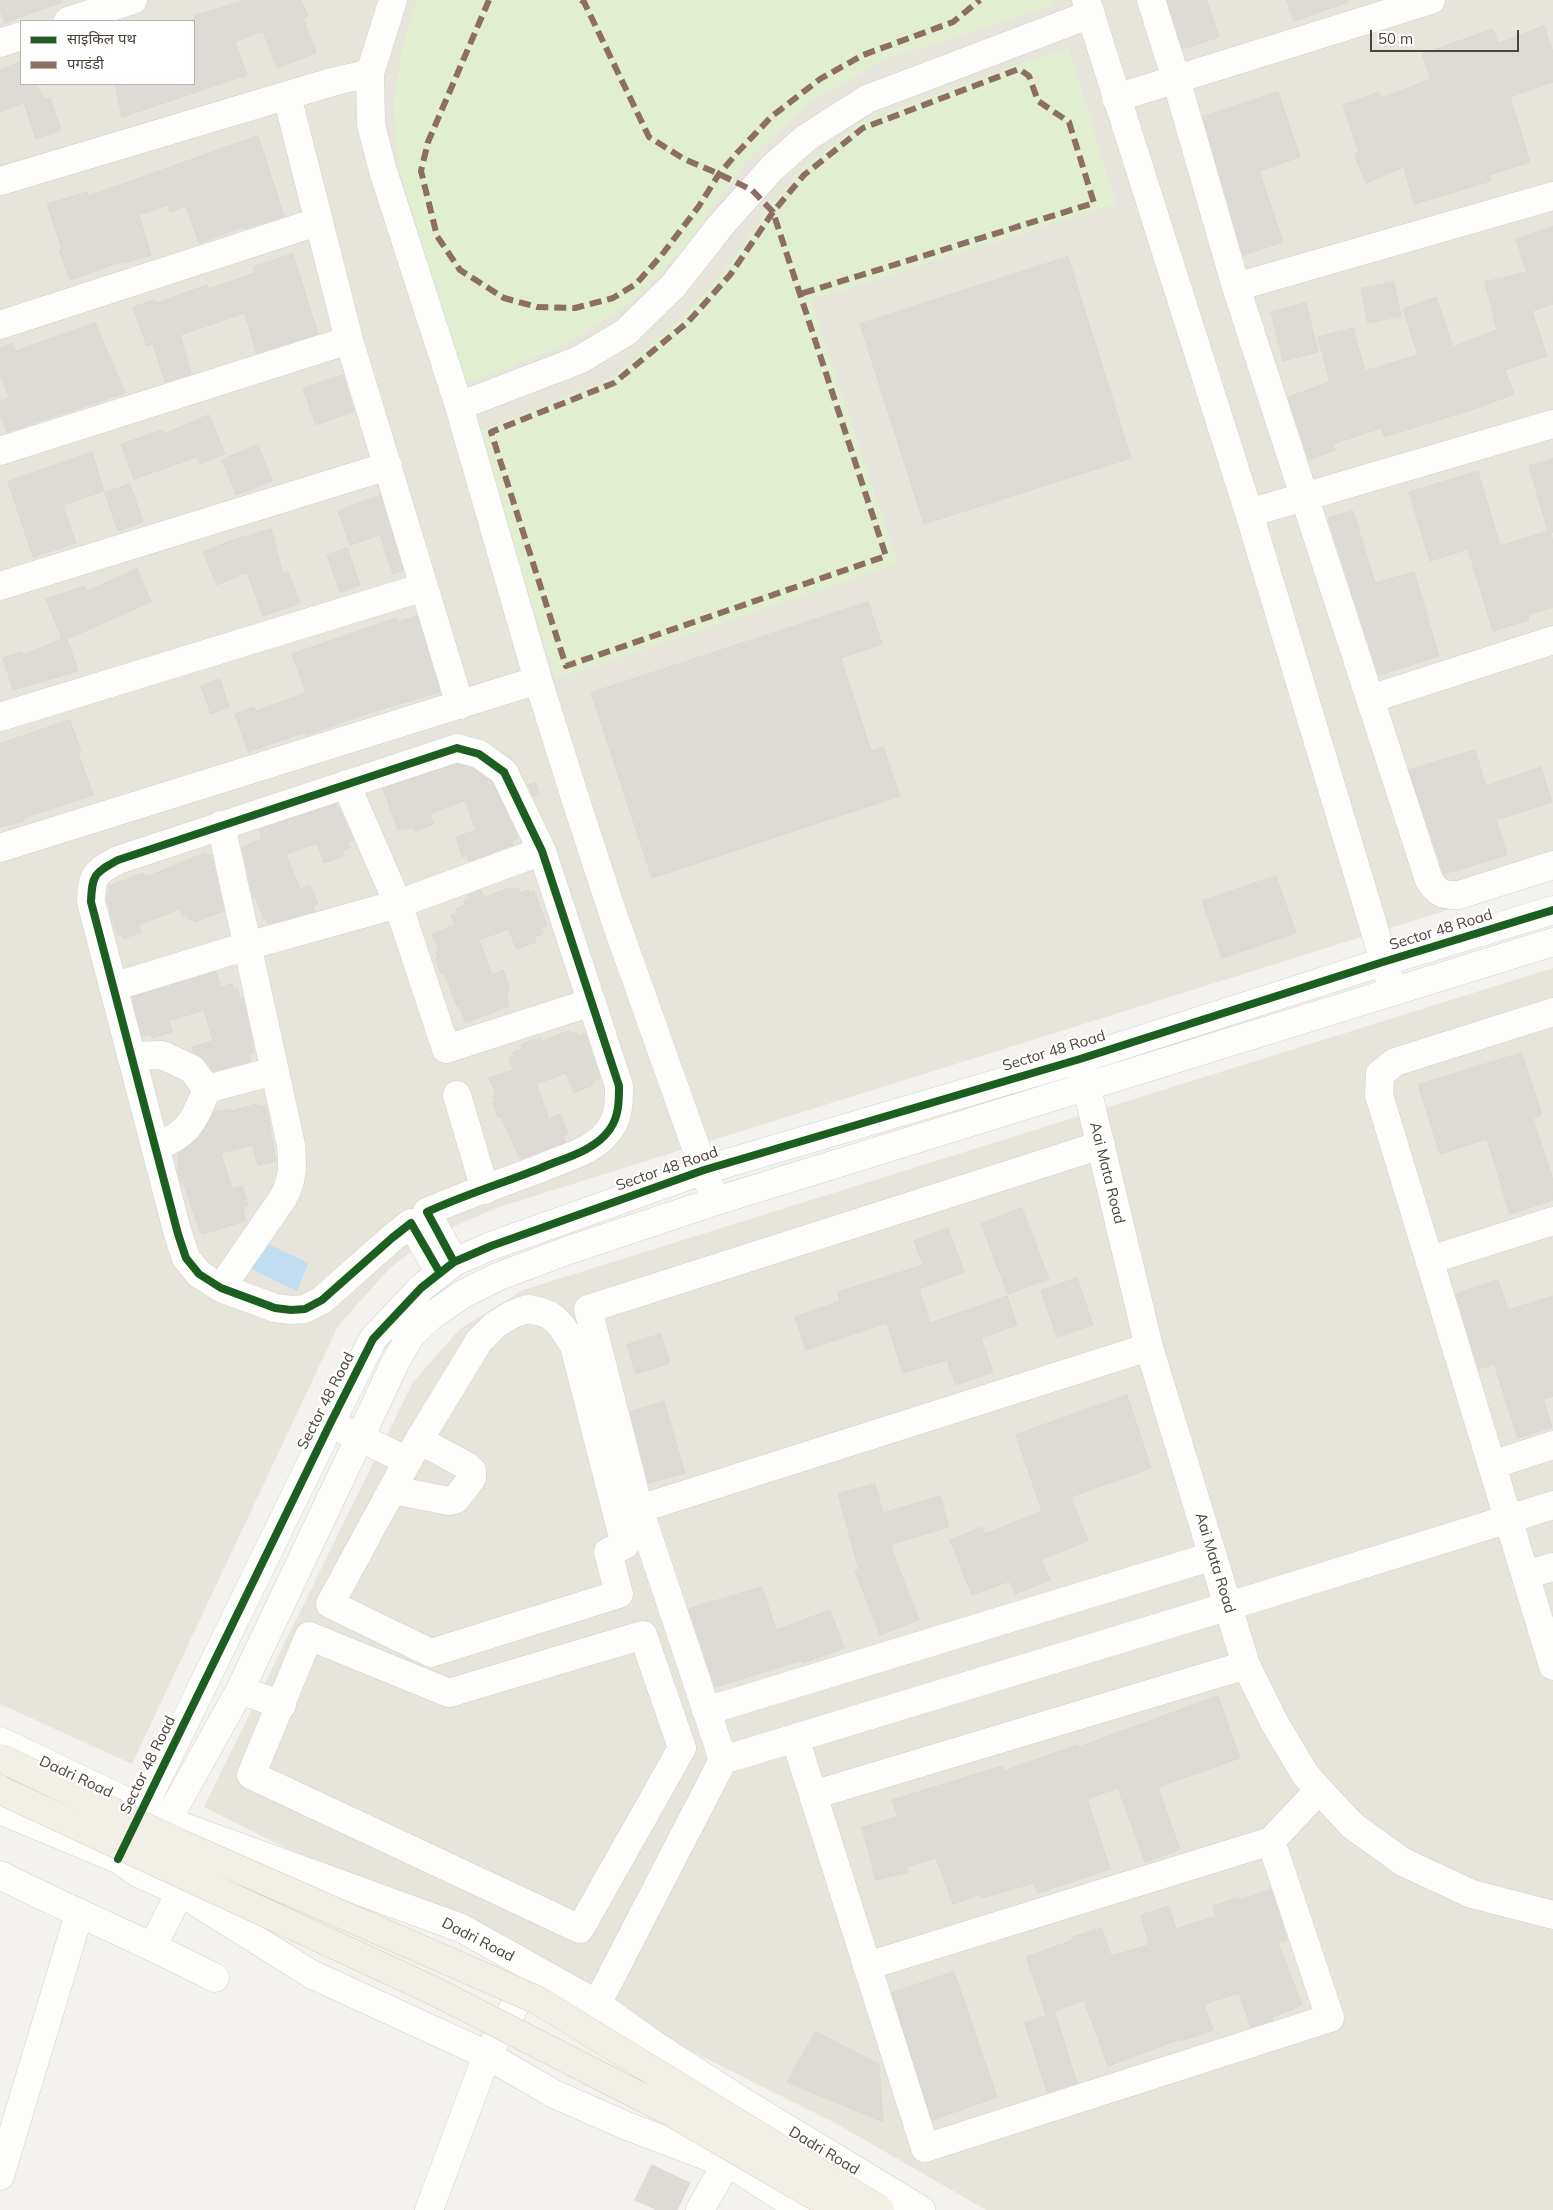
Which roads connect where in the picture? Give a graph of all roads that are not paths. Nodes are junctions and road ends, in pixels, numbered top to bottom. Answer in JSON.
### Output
{"nodes":[{"id":1,"x":133,"y":0,"type":"edge"},
{"id":2,"x":393,"y":0,"type":"edge"},
{"id":3,"x":1151,"y":0,"type":"edge"},
{"id":4,"x":1431,"y":0,"type":"edge"},
{"id":5,"x":1088,"y":7,"type":"edge"},
{"id":6,"x":71,"y":20,"type":"edge"},
{"id":7,"x":20,"y":36,"type":"edge"},
{"id":8,"x":0,"y":43,"type":"edge"},
{"id":9,"x":370,"y":73,"type":"junction"},
{"id":10,"x":1176,"y":79,"type":"junction"},
{"id":11,"x":286,"y":96,"type":"junction"},
{"id":12,"x":1116,"y":98,"type":"junction"},
{"id":13,"x":0,"y":181,"type":"edge"},
{"id":14,"x":1553,"y":196,"type":"edge"},
{"id":15,"x":318,"y":222,"type":"junction"},
{"id":16,"x":1236,"y":287,"type":"junction"},
{"id":17,"x":0,"y":325,"type":"edge"},
{"id":18,"x":350,"y":340,"type":"junction"},
{"id":19,"x":459,"y":406,"type":"junction"},
{"id":20,"x":1553,"y":424,"type":"edge"},
{"id":21,"x":0,"y":451,"type":"edge"},
{"id":22,"x":388,"y":466,"type":"junction"},
{"id":23,"x":1303,"y":497,"type":"junction"},
{"id":24,"x":1249,"y":513,"type":"junction"},
{"id":25,"x":0,"y":586,"type":"edge"},
{"id":26,"x":424,"y":587,"type":"junction"},
{"id":27,"x":1553,"y":640,"type":"edge"},
{"id":28,"x":538,"y":680,"type":"junction"},
{"id":29,"x":1370,"y":699,"type":"junction"},
{"id":30,"x":460,"y":705,"type":"junction"},
{"id":31,"x":0,"y":716,"type":"edge"},
{"id":32,"x":346,"y":784,"type":"junction"},
{"id":33,"x":221,"y":825,"type":"junction"},
{"id":34,"x":0,"y":848,"type":"edge"},
{"id":35,"x":542,"y":851,"type":"junction"},
{"id":36,"x":1553,"y":865,"type":"edge"},
{"id":37,"x":398,"y":904,"type":"junction"},
{"id":38,"x":1553,"y":910,"type":"edge"},
{"id":39,"x":1553,"y":942,"type":"edge"},
{"id":40,"x":247,"y":946,"type":"junction"},
{"id":41,"x":1383,"y":962,"type":"junction"},
{"id":42,"x":113,"y":987,"type":"junction"},
{"id":43,"x":1394,"y":992,"type":"junction"},
{"id":44,"x":592,"y":1002,"type":"junction"},
{"id":45,"x":1553,"y":1012,"type":"edge"},
{"id":46,"x":131,"y":1056,"type":"junction"},
{"id":47,"x":1080,"y":1059,"type":"junction"},
{"id":48,"x":274,"y":1071,"type":"junction"},
{"id":49,"x":1086,"y":1086,"type":"junction"},
{"id":50,"x":207,"y":1088,"type":"junction"},
{"id":51,"x":457,"y":1094,"type":"dead end"},
{"id":52,"x":1101,"y":1145,"type":"junction"},
{"id":53,"x":155,"y":1148,"type":"junction"},
{"id":54,"x":704,"y":1170,"type":"junction"},
{"id":55,"x":485,"y":1190,"type":"junction"},
{"id":56,"x":716,"y":1201,"type":"junction"},
{"id":57,"x":1553,"y":1221,"type":"edge"},
{"id":58,"x":1430,"y":1260,"type":"junction"},
{"id":59,"x":447,"y":1268,"type":"junction"},
{"id":60,"x":221,"y":1288,"type":"junction"},
{"id":61,"x":1149,"y":1347,"type":"junction"},
{"id":62,"x":330,"y":1424,"type":"junction"},
{"id":63,"x":359,"y":1437,"type":"junction"},
{"id":64,"x":1553,"y":1445,"type":"edge"},
{"id":65,"x":414,"y":1450,"type":"junction"},
{"id":66,"x":1492,"y":1464,"type":"junction"},
{"id":67,"x":393,"y":1490,"type":"junction"},
{"id":68,"x":1553,"y":1505,"type":"edge"},
{"id":69,"x":639,"y":1508,"type":"junction"},
{"id":70,"x":1509,"y":1519,"type":"junction"},
{"id":71,"x":1213,"y":1556,"type":"junction"},
{"id":72,"x":1553,"y":1567,"type":"edge"},
{"id":73,"x":1526,"y":1575,"type":"junction"},
{"id":74,"x":1228,"y":1606,"type":"junction"},
{"id":75,"x":1246,"y":1665,"type":"junction"},
{"id":76,"x":1553,"y":1666,"type":"edge"},
{"id":77,"x":240,"y":1690,"type":"junction"},
{"id":78,"x":282,"y":1705,"type":"junction"},
{"id":79,"x":706,"y":1711,"type":"junction"},
{"id":80,"x":795,"y":1738,"type":"junction"},
{"id":81,"x":0,"y":1742,"type":"edge"},
{"id":82,"x":0,"y":1758,"type":"edge"},
{"id":83,"x":723,"y":1760,"type":"junction"},
{"id":84,"x":0,"y":1790,"type":"edge"},
{"id":85,"x":1319,"y":1790,"type":"junction"},
{"id":86,"x":813,"y":1795,"type":"junction"},
{"id":87,"x":142,"y":1809,"type":"junction"},
{"id":88,"x":0,"y":1810,"type":"edge"},
{"id":89,"x":167,"y":1821,"type":"junction"},
{"id":90,"x":1271,"y":1841,"type":"junction"},
{"id":91,"x":128,"y":1866,"type":"junction"},
{"id":92,"x":0,"y":1875,"type":"edge"},
{"id":93,"x":180,"y":1892,"type":"junction"},
{"id":94,"x":78,"y":1914,"type":"junction"},
{"id":95,"x":1553,"y":1915,"type":"edge"},
{"id":96,"x":153,"y":1946,"type":"junction"},
{"id":97,"x":867,"y":1966,"type":"junction"},
{"id":98,"x":535,"y":1970,"type":"junction"},
{"id":99,"x":215,"y":1978,"type":"dead end"},
{"id":100,"x":597,"y":2004,"type":"junction"},
{"id":101,"x":487,"y":2054,"type":"junction"},
{"id":102,"x":726,"y":2164,"type":"junction"},
{"id":103,"x":0,"y":2176,"type":"edge"},
{"id":104,"x":429,"y":2210,"type":"edge"},
{"id":105,"x":700,"y":2210,"type":"edge"},
{"id":106,"x":802,"y":2210,"type":"edge"},
{"id":107,"x":839,"y":2210,"type":"edge"},
{"id":108,"x":880,"y":2210,"type":"edge"},
{"id":109,"x":921,"y":2210,"type":"edge"}],
"edges":[{"from":1,"to":6,"type":"street"},
{"from":2,"to":9,"type":"street"},
{"from":3,"to":10,"type":"street"},
{"from":4,"to":10,"type":"street"},
{"from":5,"to":12,"type":"street"},
{"from":5,"to":19,"type":"street"},
{"from":7,"to":8,"type":"street"},
{"from":9,"to":11,"type":"street"},
{"from":9,"to":19,"type":"street"},
{"from":10,"to":12,"type":"street"},
{"from":10,"to":16,"type":"street"},
{"from":11,"to":13,"type":"street"},
{"from":11,"to":15,"type":"street"},
{"from":12,"to":24,"type":"street"},
{"from":14,"to":16,"type":"street"},
{"from":15,"to":17,"type":"street"},
{"from":15,"to":18,"type":"street"},
{"from":16,"to":23,"type":"street"},
{"from":18,"to":21,"type":"street"},
{"from":18,"to":22,"type":"street"},
{"from":19,"to":28,"type":"street"},
{"from":20,"to":23,"type":"street"},
{"from":22,"to":25,"type":"street"},
{"from":22,"to":26,"type":"street"},
{"from":23,"to":24,"type":"street"},
{"from":23,"to":29,"type":"street"},
{"from":24,"to":41,"type":"street"},
{"from":26,"to":30,"type":"street"},
{"from":26,"to":31,"type":"street"},
{"from":27,"to":29,"type":"street"},
{"from":28,"to":30,"type":"street"},
{"from":28,"to":54,"type":"street"},
{"from":29,"to":36,"type":"street"},
{"from":30,"to":34,"type":"street"},
{"from":32,"to":33,"type":"street"},
{"from":32,"to":35,"type":"street"},
{"from":32,"to":37,"type":"street"},
{"from":33,"to":40,"type":"street"},
{"from":33,"to":42,"type":"street"},
{"from":35,"to":37,"type":"street"},
{"from":35,"to":44,"type":"street"},
{"from":37,"to":40,"type":"street"},
{"from":37,"to":44,"type":"street"},
{"from":38,"to":41,"type":"street","name":"Sector 48 Road"},
{"from":39,"to":43,"type":"street"},
{"from":40,"to":42,"type":"street"},
{"from":40,"to":48,"type":"street"},
{"from":41,"to":43,"type":"street"},
{"from":41,"to":47,"type":"street","name":"Sector 48 Road"},
{"from":42,"to":46,"type":"street"},
{"from":43,"to":49,"type":"street"},
{"from":44,"to":55,"type":"street"},
{"from":45,"to":58,"type":"street"},
{"from":46,"to":50,"type":"street"},
{"from":46,"to":53,"type":"street"},
{"from":47,"to":49,"type":"street","name":"Aai Mata Road"},
{"from":47,"to":54,"type":"street","name":"Sector 48 Road"},
{"from":48,"to":50,"type":"street"},
{"from":48,"to":60,"type":"street"},
{"from":49,"to":52,"type":"street","name":"Aai Mata Road"},
{"from":49,"to":56,"type":"street"},
{"from":50,"to":53,"type":"street"},
{"from":51,"to":55,"type":"street"},
{"from":52,"to":61,"type":"street","name":"Aai Mata Road"},
{"from":52,"to":69,"type":"street"},
{"from":53,"to":60,"type":"street"},
{"from":54,"to":56,"type":"street"},
{"from":54,"to":59,"type":"street","name":"Sector 48 Road"},
{"from":55,"to":59,"type":"street"},
{"from":56,"to":63,"type":"street"},
{"from":57,"to":58,"type":"street"},
{"from":58,"to":66,"type":"street"},
{"from":59,"to":60,"type":"street"},
{"from":59,"to":62,"type":"street","name":"Sector 48 Road"},
{"from":61,"to":69,"type":"street"},
{"from":61,"to":71,"type":"street","name":"Aai Mata Road"},
{"from":62,"to":63,"type":"street"},
{"from":62,"to":87,"type":"street","name":"Sector 48 Road"},
{"from":63,"to":65,"type":"street"},
{"from":63,"to":77,"type":"street"},
{"from":64,"to":66,"type":"street"},
{"from":65,"to":67,"type":"street"},
{"from":65,"to":67,"type":"street"},
{"from":65,"to":67,"type":"street"},
{"from":66,"to":70,"type":"street"},
{"from":68,"to":70,"type":"street"},
{"from":69,"to":79,"type":"street"},
{"from":70,"to":73,"type":"street"},
{"from":70,"to":74,"type":"street"},
{"from":71,"to":74,"type":"street","name":"Aai Mata Road"},
{"from":71,"to":79,"type":"street"},
{"from":72,"to":73,"type":"street"},
{"from":73,"to":76,"type":"street"},
{"from":74,"to":75,"type":"street","name":"Aai Mata Road"},
{"from":74,"to":80,"type":"street"},
{"from":75,"to":85,"type":"street","name":"Aai Mata Road"},
{"from":75,"to":86,"type":"street"},
{"from":77,"to":78,"type":"street"},
{"from":77,"to":89,"type":"street"},
{"from":78,"to":78,"type":"street"},
{"from":79,"to":83,"type":"street"},
{"from":80,"to":83,"type":"street"},
{"from":80,"to":86,"type":"street"},
{"from":81,"to":87,"type":"street","name":"Dadri Road"},
{"from":82,"to":108,"type":"main road","bridge":true},
{"from":83,"to":100,"type":"street"},
{"from":84,"to":107,"type":"main road","bridge":true},
{"from":85,"to":90,"type":"street"},
{"from":85,"to":95,"type":"street","name":"Aai Mata Road"},
{"from":86,"to":97,"type":"street"},
{"from":87,"to":89,"type":"street","name":"Dadri Road"},
{"from":87,"to":91,"type":"street","name":"Sector 48 Road"},
{"from":88,"to":91,"type":"street"},
{"from":89,"to":91,"type":"street"},
{"from":89,"to":98,"type":"street","name":"Dadri Road"},
{"from":90,"to":97,"type":"street"},
{"from":90,"to":97,"type":"street"},
{"from":91,"to":93,"type":"street"},
{"from":92,"to":94,"type":"street"},
{"from":93,"to":96,"type":"street"},
{"from":93,"to":101,"type":"street"},
{"from":94,"to":96,"type":"street"},
{"from":94,"to":103,"type":"street"},
{"from":96,"to":99,"type":"street"},
{"from":98,"to":100,"type":"street","name":"Dadri Road"},
{"from":98,"to":101,"type":"street"},
{"from":100,"to":109,"type":"street","name":"Dadri Road"},
{"from":101,"to":102,"type":"street"},
{"from":101,"to":104,"type":"street"},
{"from":102,"to":105,"type":"street"},
{"from":102,"to":106,"type":"street"}]}
